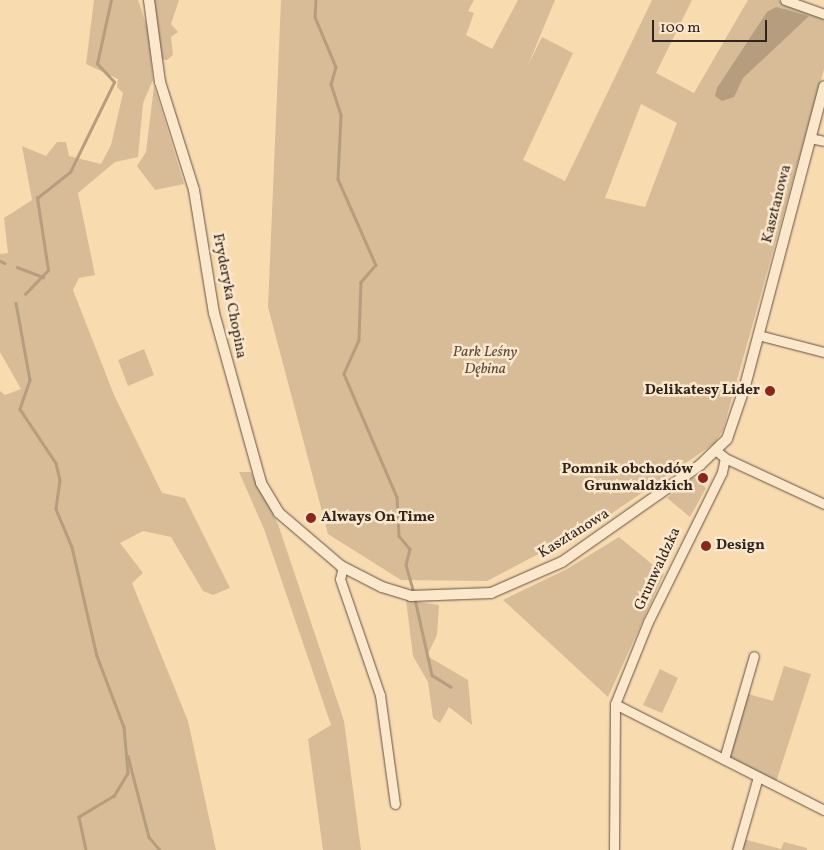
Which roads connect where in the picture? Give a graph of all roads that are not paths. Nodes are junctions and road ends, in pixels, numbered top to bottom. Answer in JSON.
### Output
{"nodes":[{"id":1,"x":149,"y":0,"type":"edge"},
{"id":2,"x":785,"y":0,"type":"edge"},
{"id":3,"x":824,"y":14,"type":"edge"},
{"id":4,"x":824,"y":86,"type":"edge"},
{"id":5,"x":810,"y":138,"type":"junction"},
{"id":6,"x":824,"y":142,"type":"edge"},
{"id":7,"x":758,"y":335,"type":"junction"},
{"id":8,"x":824,"y":352,"type":"edge"},
{"id":9,"x":721,"y":454,"type":"junction"},
{"id":10,"x":824,"y":504,"type":"edge"},
{"id":11,"x":342,"y":567,"type":"junction"},
{"id":12,"x":754,"y":656,"type":"dead end"},
{"id":13,"x":616,"y":704,"type":"junction"},
{"id":14,"x":724,"y":759,"type":"junction"},
{"id":15,"x":758,"y":777,"type":"junction"},
{"id":16,"x":395,"y":804,"type":"dead end"},
{"id":17,"x":824,"y":810,"type":"edge"},
{"id":18,"x":614,"y":850,"type":"edge"},
{"id":19,"x":737,"y":850,"type":"edge"}],
"edges":[{"from":1,"to":11,"type":"street","name":"Fryderyka Chopina"},
{"from":2,"to":3,"type":"street"},
{"from":4,"to":5,"type":"street","name":"Kasztanowa"},
{"from":5,"to":6,"type":"street"},
{"from":5,"to":7,"type":"street","name":"Kasztanowa"},
{"from":7,"to":8,"type":"street"},
{"from":7,"to":9,"type":"street","name":"Kasztanowa"},
{"from":9,"to":10,"type":"street"},
{"from":9,"to":11,"type":"street","name":"Kasztanowa"},
{"from":9,"to":13,"type":"street","name":"Grunwaldzka"},
{"from":11,"to":16,"type":"street"},
{"from":12,"to":14,"type":"street"},
{"from":13,"to":14,"type":"street"},
{"from":13,"to":18,"type":"street","name":"Grunwaldzka"},
{"from":14,"to":15,"type":"street"},
{"from":15,"to":17,"type":"street"},
{"from":15,"to":19,"type":"street"}]}
